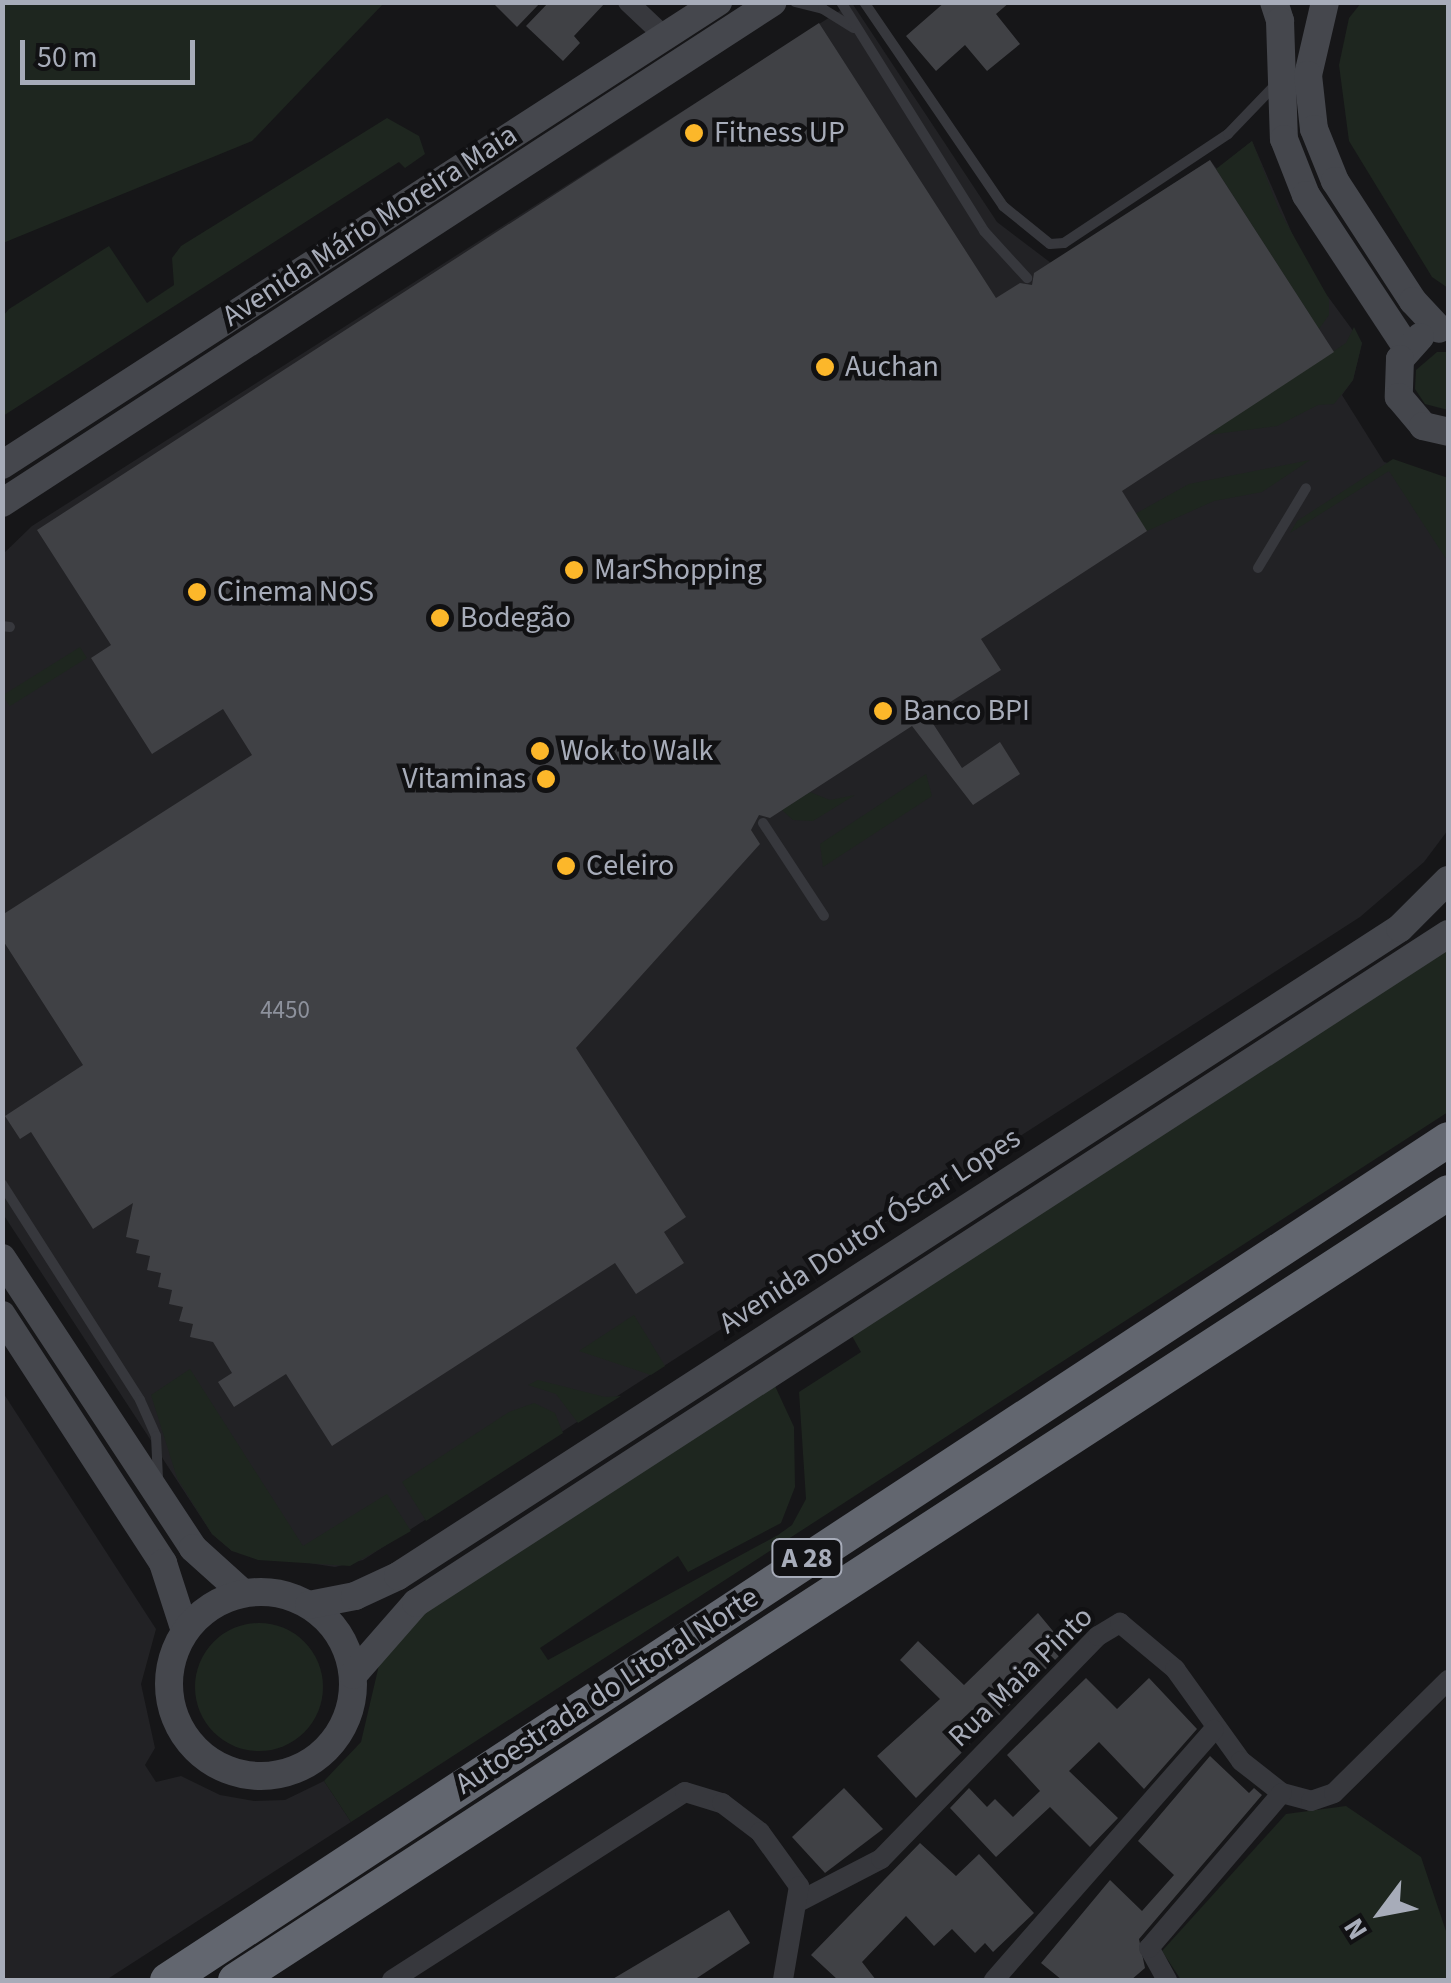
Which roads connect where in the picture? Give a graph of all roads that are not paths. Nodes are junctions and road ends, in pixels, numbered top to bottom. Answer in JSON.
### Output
{"nodes":[{"id":1,"x":628,"y":2,"type":"edge"},
{"id":2,"x":718,"y":2,"type":"edge"},
{"id":3,"x":773,"y":2,"type":"edge"},
{"id":4,"x":795,"y":2,"type":"edge"},
{"id":5,"x":841,"y":2,"type":"edge"},
{"id":6,"x":864,"y":2,"type":"edge"},
{"id":7,"x":1274,"y":2,"type":"edge"},
{"id":8,"x":1324,"y":2,"type":"edge"},
{"id":9,"x":854,"y":28,"type":"junction"},
{"id":10,"x":664,"y":36,"type":"junction"},
{"id":11,"x":1278,"y":81,"type":"junction"},
{"id":12,"x":1027,"y":278,"type":"dead end"},
{"id":13,"x":1444,"y":328,"type":"edge"},
{"id":14,"x":1407,"y":348,"type":"junction"},
{"id":15,"x":1448,"y":432,"type":"edge"},
{"id":16,"x":2,"y":465,"type":"edge"},
{"id":17,"x":1306,"y":488,"type":"dead end"},
{"id":18,"x":2,"y":503,"type":"edge"},
{"id":19,"x":1258,"y":568,"type":"dead end"},
{"id":20,"x":762,"y":823,"type":"dead end"},
{"id":21,"x":1448,"y":880,"type":"edge"},
{"id":22,"x":824,"y":916,"type":"dead end"},
{"id":23,"x":1448,"y":934,"type":"edge"},
{"id":24,"x":1448,"y":1139,"type":"edge"},
{"id":25,"x":2,"y":1184,"type":"edge"},
{"id":26,"x":1448,"y":1192,"type":"edge"},
{"id":27,"x":2,"y":1258,"type":"edge"},
{"id":28,"x":2,"y":1315,"type":"edge"},
{"id":29,"x":159,"y":1500,"type":"junction"},
{"id":30,"x":243,"y":1593,"type":"junction"},
{"id":31,"x":309,"y":1605,"type":"junction"},
{"id":32,"x":185,"y":1631,"type":"junction"},
{"id":33,"x":353,"y":1675,"type":"junction"},
{"id":34,"x":1448,"y":1680,"type":"edge"},
{"id":35,"x":1214,"y":1730,"type":"junction"},
{"id":36,"x":1282,"y":1793,"type":"junction"},
{"id":37,"x":800,"y":1902,"type":"junction"},
{"id":38,"x":167,"y":1980,"type":"edge"},
{"id":39,"x":235,"y":1980,"type":"edge"},
{"id":40,"x":392,"y":1980,"type":"edge"},
{"id":41,"x":782,"y":1980,"type":"edge"},
{"id":42,"x":994,"y":1980,"type":"edge"},
{"id":43,"x":1167,"y":1980,"type":"edge"}],
"edges":[{"from":1,"to":10,"type":"street"},
{"from":2,"to":10,"type":"main road","name":"Avenida Mário Moreira Maia"},
{"from":3,"to":18,"type":"main road","name":"Avenida Mário Moreira Maia"},
{"from":4,"to":9,"type":"lane"},
{"from":5,"to":9,"type":"lane"},
{"from":6,"to":11,"type":"lane"},
{"from":7,"to":11,"type":"main road"},
{"from":8,"to":13,"type":"main road"},
{"from":9,"to":12,"type":"lane"},
{"from":10,"to":16,"type":"main road","name":"Avenida Mário Moreira Maia"},
{"from":11,"to":14,"type":"main road"},
{"from":13,"to":14,"type":"main road"},
{"from":14,"to":15,"type":"main road"},
{"from":17,"to":19,"type":"lane"},
{"from":20,"to":22,"type":"lane"},
{"from":21,"to":31,"type":"main road","name":"Avenida Doutor Óscar Lopes"},
{"from":23,"to":33,"type":"main road"},
{"from":24,"to":38,"type":"highway","name":"Autoestrada do Litoral Norte","number":"A 28"},
{"from":25,"to":29,"type":"lane"},
{"from":26,"to":39,"type":"highway","name":"Autoestrada do Litoral Norte","number":"A 28"},
{"from":27,"to":29,"type":"main road"},
{"from":28,"to":32,"type":"main road"},
{"from":29,"to":30,"type":"main road"},
{"from":30,"to":31,"type":"main road"},
{"from":30,"to":32,"type":"main road"},
{"from":31,"to":33,"type":"main road"},
{"from":32,"to":33,"type":"main road"},
{"from":34,"to":36,"type":"street"},
{"from":35,"to":36,"type":"street","name":"Rua Maia Pinto"},
{"from":35,"to":37,"type":"street","name":"Rua Maia Pinto"},
{"from":35,"to":42,"type":"street"},
{"from":36,"to":43,"type":"street"},
{"from":37,"to":40,"type":"street"},
{"from":37,"to":41,"type":"street"}]}
